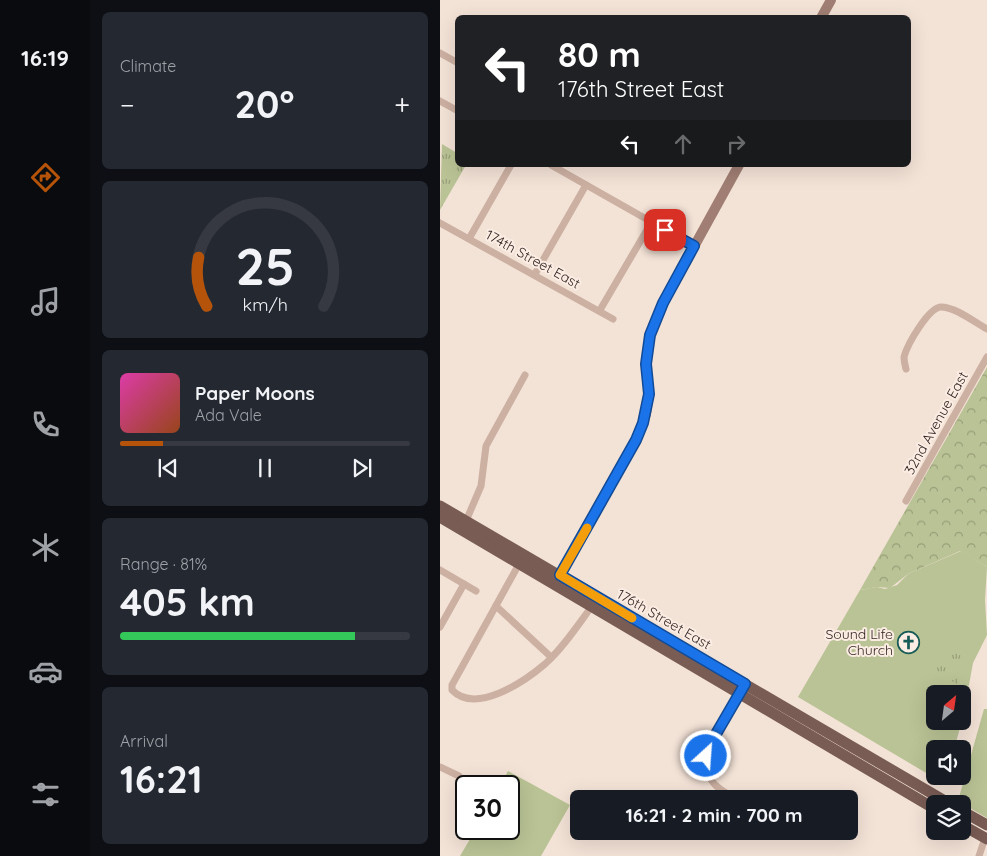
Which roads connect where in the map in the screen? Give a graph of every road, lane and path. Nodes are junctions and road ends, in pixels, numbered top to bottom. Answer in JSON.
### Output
{"nodes":[{"id":1,"x":831,"y":0,"type":"edge"},
{"id":2,"x":823,"y":15,"type":"edge"},
{"id":3,"x":440,"y":53,"type":"edge"},
{"id":4,"x":455,"y":61,"type":"edge"},
{"id":5,"x":440,"y":100,"type":"edge"},
{"id":6,"x":455,"y":109,"type":"edge"},
{"id":7,"x":510,"y":167,"type":"edge"},
{"id":8,"x":554,"y":167,"type":"edge"},
{"id":9,"x":738,"y":167,"type":"edge"},
{"id":10,"x":586,"y":185,"type":"junction"},
{"id":11,"x":651,"y":222,"type":"junction"},
{"id":12,"x":440,"y":223,"type":"edge"},
{"id":13,"x":470,"y":238,"type":"junction"},
{"id":14,"x":694,"y":246,"type":"junction"},
{"id":15,"x":535,"y":274,"type":"junction"},
{"id":16,"x":600,"y":310,"type":"junction"},
{"id":17,"x":614,"y":319,"type":"dead end"},
{"id":18,"x":987,"y":330,"type":"edge"},
{"id":19,"x":987,"y":357,"type":"edge"},
{"id":20,"x":906,"y":369,"type":"dead end"},
{"id":21,"x":525,"y":375,"type":"dead end"},
{"id":22,"x":906,"y":501,"type":"dead end"},
{"id":23,"x":440,"y":506,"type":"edge"},
{"id":24,"x":440,"y":517,"type":"edge"},
{"id":25,"x":466,"y":521,"type":"junction"},
{"id":26,"x":519,"y":564,"type":"junction"},
{"id":27,"x":440,"y":570,"type":"edge"},
{"id":28,"x":557,"y":580,"type":"junction"},
{"id":29,"x":464,"y":584,"type":"junction"},
{"id":30,"x":476,"y":591,"type":"dead end"},
{"id":31,"x":496,"y":606,"type":"junction"},
{"id":32,"x":592,"y":606,"type":"junction"},
{"id":33,"x":440,"y":627,"type":"edge"},
{"id":34,"x":551,"y":657,"type":"junction"},
{"id":35,"x":742,"y":689,"type":"junction"},
{"id":36,"x":441,"y":769,"type":"edge"},
{"id":37,"x":456,"y":775,"type":"edge"},
{"id":38,"x":723,"y":790,"type":"edge"},
{"id":39,"x":934,"y":795,"type":"edge"},
{"id":40,"x":926,"y":803,"type":"edge"},
{"id":41,"x":971,"y":816,"type":"edge"},
{"id":42,"x":987,"y":825,"type":"edge"},
{"id":43,"x":971,"y":830,"type":"edge"},
{"id":44,"x":986,"y":839,"type":"edge"},
{"id":45,"x":979,"y":856,"type":"edge"}],
"edges":[{"from":1,"to":2,"type":"street"},
{"from":3,"to":4,"type":"street"},
{"from":5,"to":6,"type":"street"},
{"from":7,"to":13,"type":"street"},
{"from":8,"to":10,"type":"street"},
{"from":9,"to":14,"type":"street"},
{"from":10,"to":11,"type":"street"},
{"from":10,"to":15,"type":"street"},
{"from":11,"to":14,"type":"street"},
{"from":11,"to":16,"type":"street"},
{"from":12,"to":13,"type":"street","name":"174th Street East"},
{"from":13,"to":15,"type":"street","name":"174th Street East"},
{"from":14,"to":28,"type":"street"},
{"from":15,"to":16,"type":"street","name":"174th Street East"},
{"from":16,"to":17,"type":"street","name":"174th Street East"},
{"from":18,"to":20,"type":"street"},
{"from":19,"to":22,"type":"street","name":"32nd Avenue East"},
{"from":21,"to":25,"type":"street"},
{"from":23,"to":25,"type":"main road","name":"176th Street East"},
{"from":24,"to":26,"type":"main road","name":"176th Street East"},
{"from":25,"to":28,"type":"main road","name":"176th Street East"},
{"from":26,"to":28,"type":"main road","name":"176th Street East"},
{"from":26,"to":31,"type":"street"},
{"from":27,"to":29,"type":"street"},
{"from":28,"to":32,"type":"main road","name":"176th Street East"},
{"from":28,"to":35,"type":"main road","name":"176th Street East"},
{"from":29,"to":30,"type":"street"},
{"from":29,"to":33,"type":"street"},
{"from":31,"to":34,"type":"street"},
{"from":31,"to":34,"type":"street"},
{"from":32,"to":34,"type":"street"},
{"from":32,"to":35,"type":"main road","name":"176th Street East"},
{"from":35,"to":38,"type":"street"},
{"from":35,"to":39,"type":"main road","name":"176th Street East"},
{"from":35,"to":40,"type":"main road","name":"176th Street East"},
{"from":36,"to":37,"type":"street"},
{"from":41,"to":42,"type":"main road"},
{"from":43,"to":44,"type":"main road"},
{"from":44,"to":45,"type":"street"}]}
